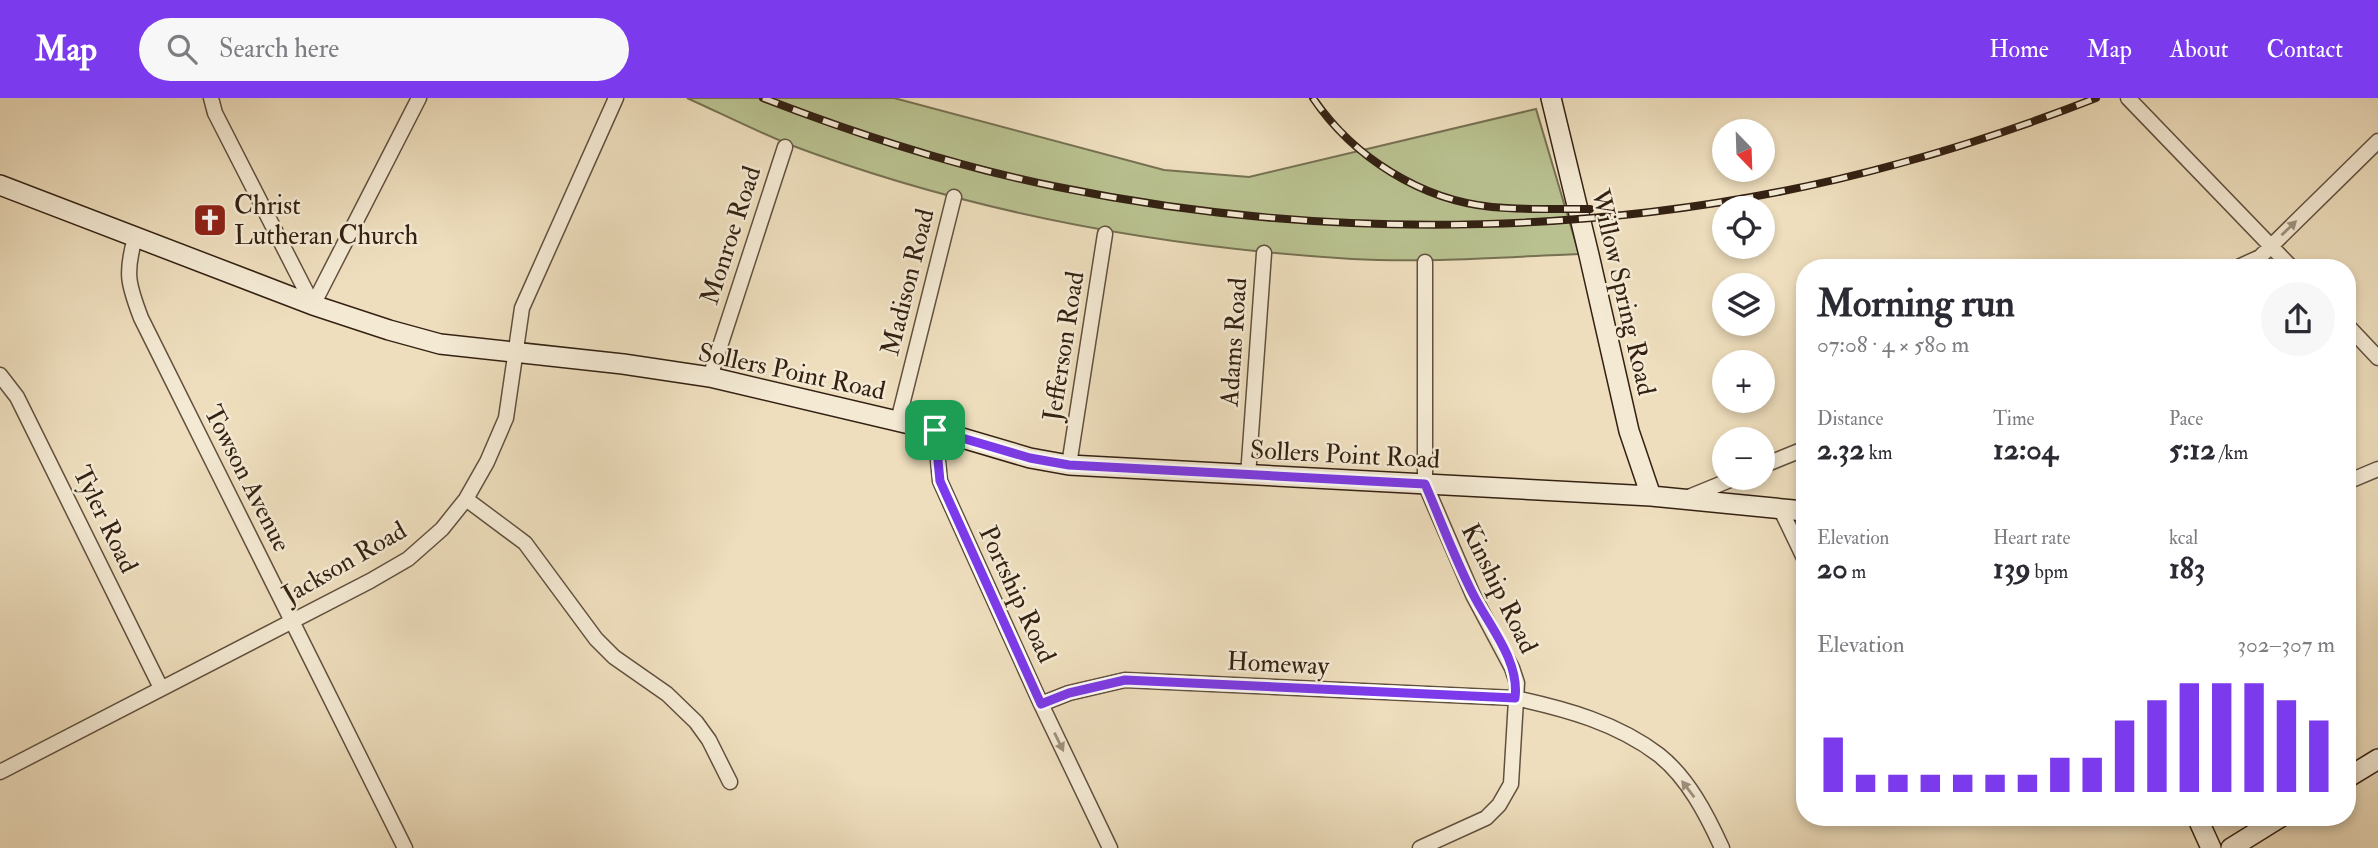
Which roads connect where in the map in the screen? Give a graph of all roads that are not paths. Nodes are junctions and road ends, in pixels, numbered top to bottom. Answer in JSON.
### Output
{"nodes":[{"id":1,"x":211,"y":98,"type":"edge"},
{"id":2,"x":419,"y":98,"type":"edge"},
{"id":3,"x":616,"y":98,"type":"edge"},
{"id":4,"x":1551,"y":98,"type":"edge"},
{"id":5,"x":2128,"y":98,"type":"edge"},
{"id":6,"x":2378,"y":141,"type":"edge"},
{"id":7,"x":785,"y":147,"type":"dead end"},
{"id":8,"x":0,"y":185,"type":"edge"},
{"id":9,"x":954,"y":197,"type":"dead end"},
{"id":10,"x":1105,"y":234,"type":"dead end"},
{"id":11,"x":135,"y":238,"type":"junction"},
{"id":12,"x":2271,"y":245,"type":"junction"},
{"id":13,"x":1265,"y":253,"type":"dead end"},
{"id":14,"x":2256,"y":259,"type":"edge"},
{"id":15,"x":2284,"y":259,"type":"edge"},
{"id":16,"x":1425,"y":262,"type":"dead end"},
{"id":17,"x":313,"y":305,"type":"junction"},
{"id":18,"x":2356,"y":335,"type":"edge"},
{"id":19,"x":514,"y":354,"type":"junction"},
{"id":20,"x":2378,"y":358,"type":"edge"},
{"id":21,"x":0,"y":375,"type":"edge"},
{"id":22,"x":710,"y":377,"type":"junction"},
{"id":23,"x":898,"y":421,"type":"junction"},
{"id":24,"x":935,"y":430,"type":"junction"},
{"id":25,"x":1796,"y":452,"type":"edge"},
{"id":26,"x":1775,"y":461,"type":"edge"},
{"id":27,"x":1069,"y":465,"type":"junction"},
{"id":28,"x":2378,"y":469,"type":"edge"},
{"id":29,"x":1248,"y":476,"type":"junction"},
{"id":30,"x":2356,"y":478,"type":"edge"},
{"id":31,"x":1425,"y":484,"type":"junction"},
{"id":32,"x":1712,"y":488,"type":"edge"},
{"id":33,"x":1651,"y":496,"type":"junction"},
{"id":34,"x":466,"y":499,"type":"junction"},
{"id":35,"x":1685,"y":499,"type":"junction"},
{"id":36,"x":1780,"y":508,"type":"junction"},
{"id":37,"x":1796,"y":510,"type":"edge"},
{"id":38,"x":1796,"y":541,"type":"edge"},
{"id":39,"x":292,"y":621,"type":"junction"},
{"id":40,"x":161,"y":688,"type":"junction"},
{"id":41,"x":1515,"y":698,"type":"junction"},
{"id":42,"x":1041,"y":704,"type":"junction"},
{"id":43,"x":2378,"y":759,"type":"edge"},
{"id":44,"x":0,"y":772,"type":"edge"},
{"id":45,"x":2356,"y":772,"type":"edge"},
{"id":46,"x":730,"y":782,"type":"dead end"},
{"id":47,"x":2201,"y":826,"type":"edge"},
{"id":48,"x":2266,"y":826,"type":"edge"},
{"id":49,"x":405,"y":848,"type":"edge"},
{"id":50,"x":1110,"y":848,"type":"edge"},
{"id":51,"x":1420,"y":848,"type":"edge"},
{"id":52,"x":1722,"y":848,"type":"edge"},
{"id":53,"x":2211,"y":848,"type":"edge"},
{"id":54,"x":2231,"y":848,"type":"edge"}],
"edges":[{"from":1,"to":17,"type":"street"},
{"from":2,"to":17,"type":"street"},
{"from":3,"to":19,"type":"street","name":"Jackson Road"},
{"from":4,"to":33,"type":"street","name":"Willow Spring Road"},
{"from":5,"to":12,"type":"street"},
{"from":12,"to":6,"type":"street","one_way":true},
{"from":7,"to":22,"type":"street","name":"Monroe Road"},
{"from":8,"to":11,"type":"street","name":"Sollers Point Road"},
{"from":9,"to":23,"type":"street","name":"Madison Road"},
{"from":10,"to":27,"type":"street","name":"Jefferson Road"},
{"from":11,"to":17,"type":"street","name":"Sollers Point Road"},
{"from":11,"to":39,"type":"street","name":"Towson Avenue"},
{"from":12,"to":14,"type":"street"},
{"from":12,"to":15,"type":"street"},
{"from":13,"to":29,"type":"street","name":"Adams Road"},
{"from":16,"to":31,"type":"street"},
{"from":17,"to":19,"type":"street","name":"Sollers Point Road"},
{"from":18,"to":20,"type":"street"},
{"from":19,"to":22,"type":"street","name":"Sollers Point Road"},
{"from":19,"to":34,"type":"street","name":"Jackson Road"},
{"from":21,"to":40,"type":"street","name":"Tyler Road"},
{"from":22,"to":23,"type":"street","name":"Sollers Point Road"},
{"from":23,"to":24,"type":"street","name":"Sollers Point Road"},
{"from":24,"to":27,"type":"street","name":"Sollers Point Road"},
{"from":24,"to":42,"type":"street","name":"Portship Road"},
{"from":25,"to":26,"type":"street"},
{"from":27,"to":29,"type":"street","name":"Sollers Point Road"},
{"from":28,"to":30,"type":"street"},
{"from":29,"to":31,"type":"street","name":"Sollers Point Road"},
{"from":31,"to":33,"type":"street","name":"Sollers Point Road"},
{"from":31,"to":41,"type":"street","name":"Kinship Road"},
{"from":32,"to":35,"type":"street"},
{"from":33,"to":35,"type":"street","name":"Sollers Point Road"},
{"from":34,"to":39,"type":"street","name":"Jackson Road"},
{"from":34,"to":46,"type":"street"},
{"from":35,"to":36,"type":"street","name":"Sollers Point Road"},
{"from":36,"to":37,"type":"street","name":"Sollers Point Road"},
{"from":36,"to":38,"type":"street"},
{"from":39,"to":40,"type":"street","name":"Jackson Road"},
{"from":39,"to":49,"type":"street","name":"Towson Avenue"},
{"from":40,"to":44,"type":"street","name":"Jackson Road"},
{"from":41,"to":42,"type":"street","name":"Homeway"},
{"from":41,"to":51,"type":"street","name":"Kinship Road"},
{"from":52,"to":41,"type":"street","one_way":true},
{"from":42,"to":50,"type":"street","name":"Portship Road","one_way":true},
{"from":43,"to":45,"type":"street"},
{"from":47,"to":53,"type":"street"},
{"from":48,"to":54,"type":"street"}]}
